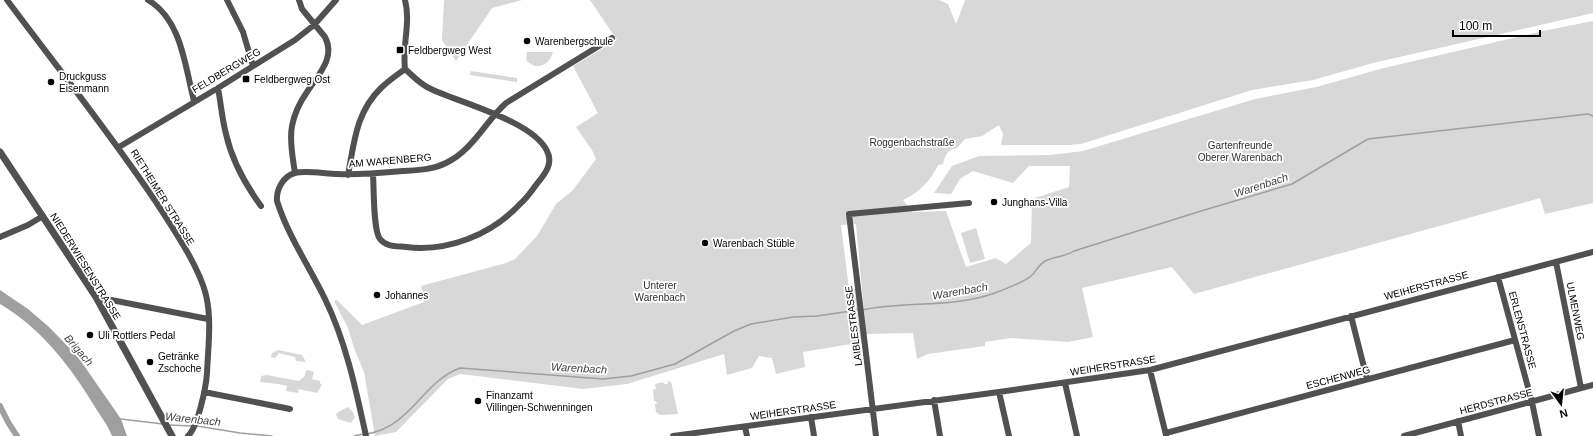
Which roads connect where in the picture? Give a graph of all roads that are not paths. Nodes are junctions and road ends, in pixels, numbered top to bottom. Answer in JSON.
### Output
{"nodes":[{"id":1,"x":7,"y":0,"type":"edge"},
{"id":2,"x":148,"y":0,"type":"edge"},
{"id":3,"x":228,"y":0,"type":"edge"},
{"id":4,"x":299,"y":0,"type":"edge"},
{"id":5,"x":336,"y":0,"type":"edge"},
{"id":6,"x":405,"y":0,"type":"edge"},
{"id":7,"x":314,"y":25,"type":"junction"},
{"id":8,"x":612,"y":38,"type":"dead end"},
{"id":9,"x":253,"y":66,"type":"junction"},
{"id":10,"x":405,"y":69,"type":"junction"},
{"id":11,"x":218,"y":88,"type":"junction"},
{"id":12,"x":194,"y":101,"type":"junction"},
{"id":13,"x":494,"y":114,"type":"junction"},
{"id":14,"x":119,"y":147,"type":"junction"},
{"id":15,"x":0,"y":152,"type":"edge"},
{"id":16,"x":295,"y":173,"type":"junction"},
{"id":17,"x":373,"y":174,"type":"junction"},
{"id":18,"x":348,"y":175,"type":"junction"},
{"id":19,"x":969,"y":203,"type":"dead end"},
{"id":20,"x":261,"y":206,"type":"dead end"},
{"id":21,"x":43,"y":216,"type":"junction"},
{"id":22,"x":0,"y":237,"type":"edge"},
{"id":23,"x":1593,"y":252,"type":"edge"},
{"id":24,"x":1556,"y":262,"type":"junction"},
{"id":25,"x":1498,"y":276,"type":"junction"},
{"id":26,"x":96,"y":297,"type":"junction"},
{"id":27,"x":1351,"y":316,"type":"junction"},
{"id":28,"x":208,"y":319,"type":"junction"},
{"id":29,"x":1515,"y":340,"type":"junction"},
{"id":30,"x":1150,"y":370,"type":"junction"},
{"id":31,"x":1367,"y":379,"type":"junction"},
{"id":32,"x":1065,"y":382,"type":"junction"},
{"id":33,"x":1593,"y":385,"type":"edge"},
{"id":34,"x":1581,"y":388,"type":"junction"},
{"id":35,"x":204,"y":392,"type":"junction"},
{"id":36,"x":999,"y":392,"type":"junction"},
{"id":37,"x":934,"y":400,"type":"junction"},
{"id":38,"x":1532,"y":402,"type":"junction"},
{"id":39,"x":290,"y":409,"type":"dead end"},
{"id":40,"x":873,"y":409,"type":"junction"},
{"id":41,"x":811,"y":417,"type":"junction"},
{"id":42,"x":1458,"y":421,"type":"junction"},
{"id":43,"x":745,"y":427,"type":"junction"},
{"id":44,"x":171,"y":434,"type":"edge"},
{"id":45,"x":1166,"y":434,"type":"edge"},
{"id":46,"x":188,"y":436,"type":"edge"},
{"id":47,"x":366,"y":436,"type":"edge"},
{"id":48,"x":673,"y":436,"type":"edge"},
{"id":49,"x":747,"y":436,"type":"edge"},
{"id":50,"x":814,"y":436,"type":"edge"},
{"id":51,"x":876,"y":436,"type":"edge"},
{"id":52,"x":940,"y":436,"type":"edge"},
{"id":53,"x":1009,"y":436,"type":"edge"},
{"id":54,"x":1077,"y":436,"type":"edge"},
{"id":55,"x":1404,"y":436,"type":"edge"},
{"id":56,"x":1462,"y":436,"type":"edge"},
{"id":57,"x":1539,"y":436,"type":"edge"}],
"edges":[{"from":1,"to":14,"type":"street","name":"RIETHEIMER STRASSE"},
{"from":2,"to":12,"type":"street"},
{"from":3,"to":9,"type":"street"},
{"from":4,"to":7,"type":"street"},
{"from":5,"to":7,"type":"street","name":"FELDBERGWEG"},
{"from":6,"to":10,"type":"street"},
{"from":7,"to":9,"type":"street","name":"FELDBERGWEG"},
{"from":7,"to":16,"type":"street"},
{"from":8,"to":13,"type":"street","name":"AM WARENBERG"},
{"from":9,"to":11,"type":"street","name":"FELDBERGWEG"},
{"from":10,"to":13,"type":"street"},
{"from":10,"to":18,"type":"street"},
{"from":11,"to":12,"type":"street","name":"FELDBERGWEG"},
{"from":11,"to":20,"type":"street"},
{"from":12,"to":14,"type":"street","name":"FELDBERGWEG"},
{"from":13,"to":17,"type":"street","name":"AM WARENBERG"},
{"from":13,"to":17,"type":"street"},
{"from":14,"to":28,"type":"street","name":"RIETHEIMER STRASSE"},
{"from":15,"to":21,"type":"street","name":"NIEDERWIESENSTRASSE"},
{"from":16,"to":18,"type":"street","name":"AM WARENBERG"},
{"from":16,"to":47,"type":"street"},
{"from":17,"to":18,"type":"street","name":"AM WARENBERG"},
{"from":19,"to":40,"type":"street","name":"LAIBLESTRASSE"},
{"from":21,"to":22,"type":"street"},
{"from":21,"to":26,"type":"street","name":"NIEDERWIESENSTRASSE"},
{"from":23,"to":24,"type":"street","name":"WEIHERSTRASSE"},
{"from":24,"to":25,"type":"street","name":"WEIHERSTRASSE"},
{"from":24,"to":34,"type":"street","name":"ULMENWEG"},
{"from":25,"to":27,"type":"street","name":"WEIHERSTRASSE"},
{"from":25,"to":29,"type":"street","name":"ERLENSTRASSE"},
{"from":26,"to":28,"type":"street"},
{"from":26,"to":44,"type":"street","name":"NIEDERWIESENSTRASSE"},
{"from":27,"to":30,"type":"street","name":"WEIHERSTRASSE"},
{"from":27,"to":31,"type":"street"},
{"from":28,"to":35,"type":"street","name":"RIETHEIMER STRASSE"},
{"from":29,"to":31,"type":"street","name":"ESCHENWEG"},
{"from":29,"to":38,"type":"street","name":"ERLENSTRASSE"},
{"from":30,"to":32,"type":"street","name":"WEIHERSTRASSE"},
{"from":30,"to":45,"type":"street"},
{"from":31,"to":45,"type":"street","name":"ESCHENWEG"},
{"from":32,"to":36,"type":"street","name":"WEIHERSTRASSE"},
{"from":32,"to":54,"type":"street"},
{"from":33,"to":34,"type":"street","name":"HERDSTRASSE"},
{"from":34,"to":38,"type":"street","name":"HERDSTRASSE"},
{"from":35,"to":39,"type":"street"},
{"from":35,"to":46,"type":"street","name":"RIETHEIMER STRASSE"},
{"from":36,"to":37,"type":"street","name":"WEIHERSTRASSE"},
{"from":36,"to":53,"type":"street"},
{"from":37,"to":40,"type":"street","name":"WEIHERSTRASSE"},
{"from":37,"to":52,"type":"street"},
{"from":38,"to":42,"type":"street","name":"HERDSTRASSE"},
{"from":38,"to":57,"type":"street","name":"ERLENSTRASSE"},
{"from":40,"to":41,"type":"street","name":"WEIHERSTRASSE"},
{"from":40,"to":51,"type":"street","name":"LAIBLESTRASSE"},
{"from":41,"to":43,"type":"street","name":"WEIHERSTRASSE"},
{"from":41,"to":50,"type":"street"},
{"from":42,"to":55,"type":"street","name":"HERDSTRASSE"},
{"from":42,"to":56,"type":"street"},
{"from":43,"to":48,"type":"street","name":"WEIHERSTRASSE"},
{"from":43,"to":49,"type":"street"}]}
